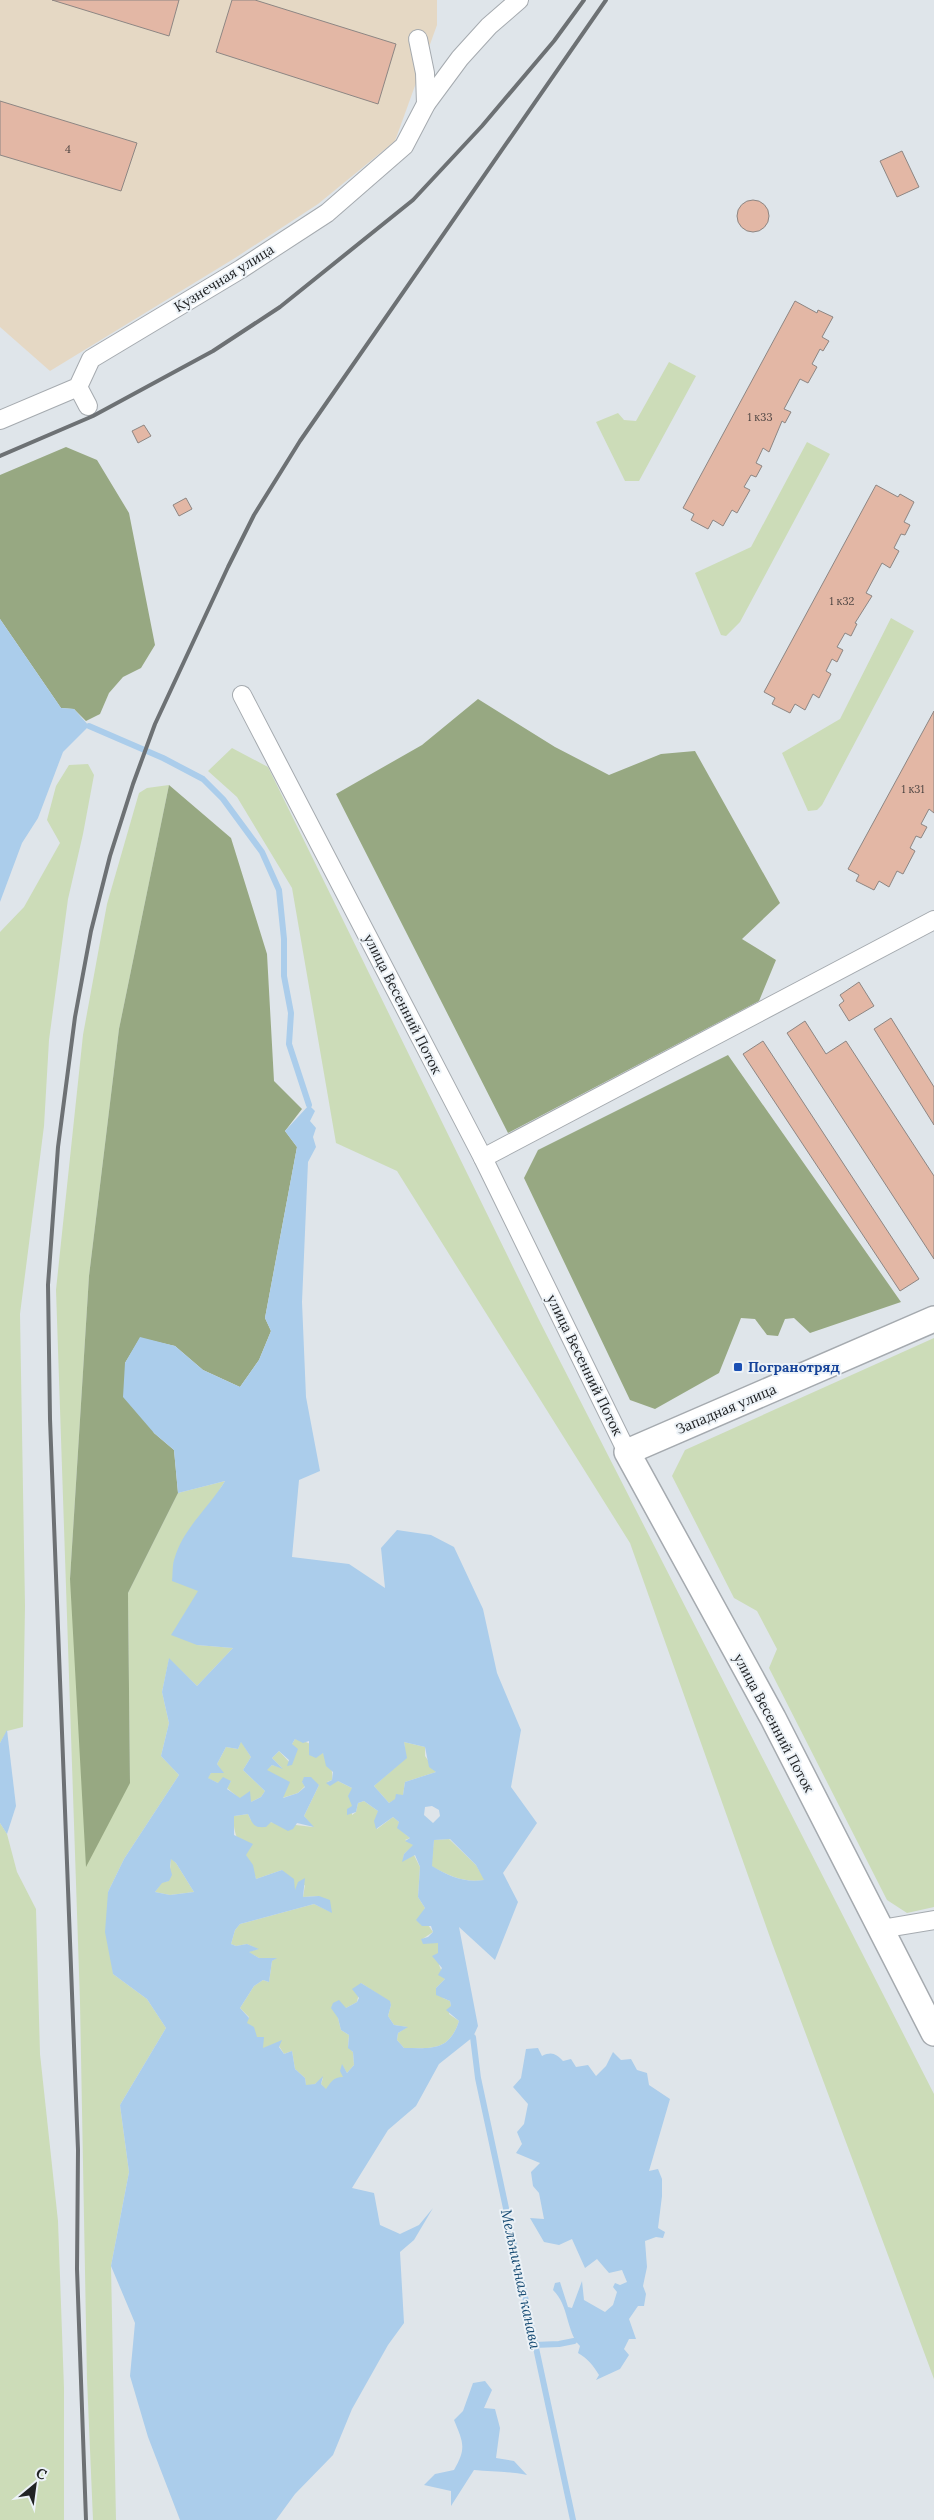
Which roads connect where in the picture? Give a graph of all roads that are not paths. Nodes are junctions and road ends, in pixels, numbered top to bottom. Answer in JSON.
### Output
{"nodes":[{"id":1,"x":519,"y":0,"type":"edge"},
{"id":2,"x":418,"y":39,"type":"dead end"},
{"id":3,"x":426,"y":104,"type":"junction"},
{"id":4,"x":78,"y":387,"type":"junction"},
{"id":5,"x":88,"y":406,"type":"dead end"},
{"id":6,"x":0,"y":420,"type":"edge"},
{"id":7,"x":242,"y":695,"type":"dead end"},
{"id":8,"x":934,"y":920,"type":"edge"},
{"id":9,"x":483,"y":1158,"type":"junction"},
{"id":10,"x":934,"y":1319,"type":"edge"},
{"id":11,"x":627,"y":1452,"type":"junction"},
{"id":12,"x":934,"y":1920,"type":"edge"},
{"id":13,"x":881,"y":1930,"type":"junction"},
{"id":14,"x":934,"y":2033,"type":"edge"}],
"edges":[{"from":1,"to":3,"type":"street","name":"Кузнечная улица"},
{"from":2,"to":3,"type":"street","name":"Кузнечная улица"},
{"from":3,"to":4,"type":"street","name":"Кузнечная улица"},
{"from":4,"to":5,"type":"street"},
{"from":4,"to":6,"type":"street"},
{"from":7,"to":9,"type":"street","name":"улица Весенний Поток"},
{"from":8,"to":9,"type":"street"},
{"from":9,"to":11,"type":"street","name":"улица Весенний Поток"},
{"from":10,"to":11,"type":"street","name":"Западная улица"},
{"from":11,"to":13,"type":"street","name":"улица Весенний Поток"},
{"from":12,"to":13,"type":"street"},
{"from":13,"to":14,"type":"street","name":"улица Весенний Поток"}]}
